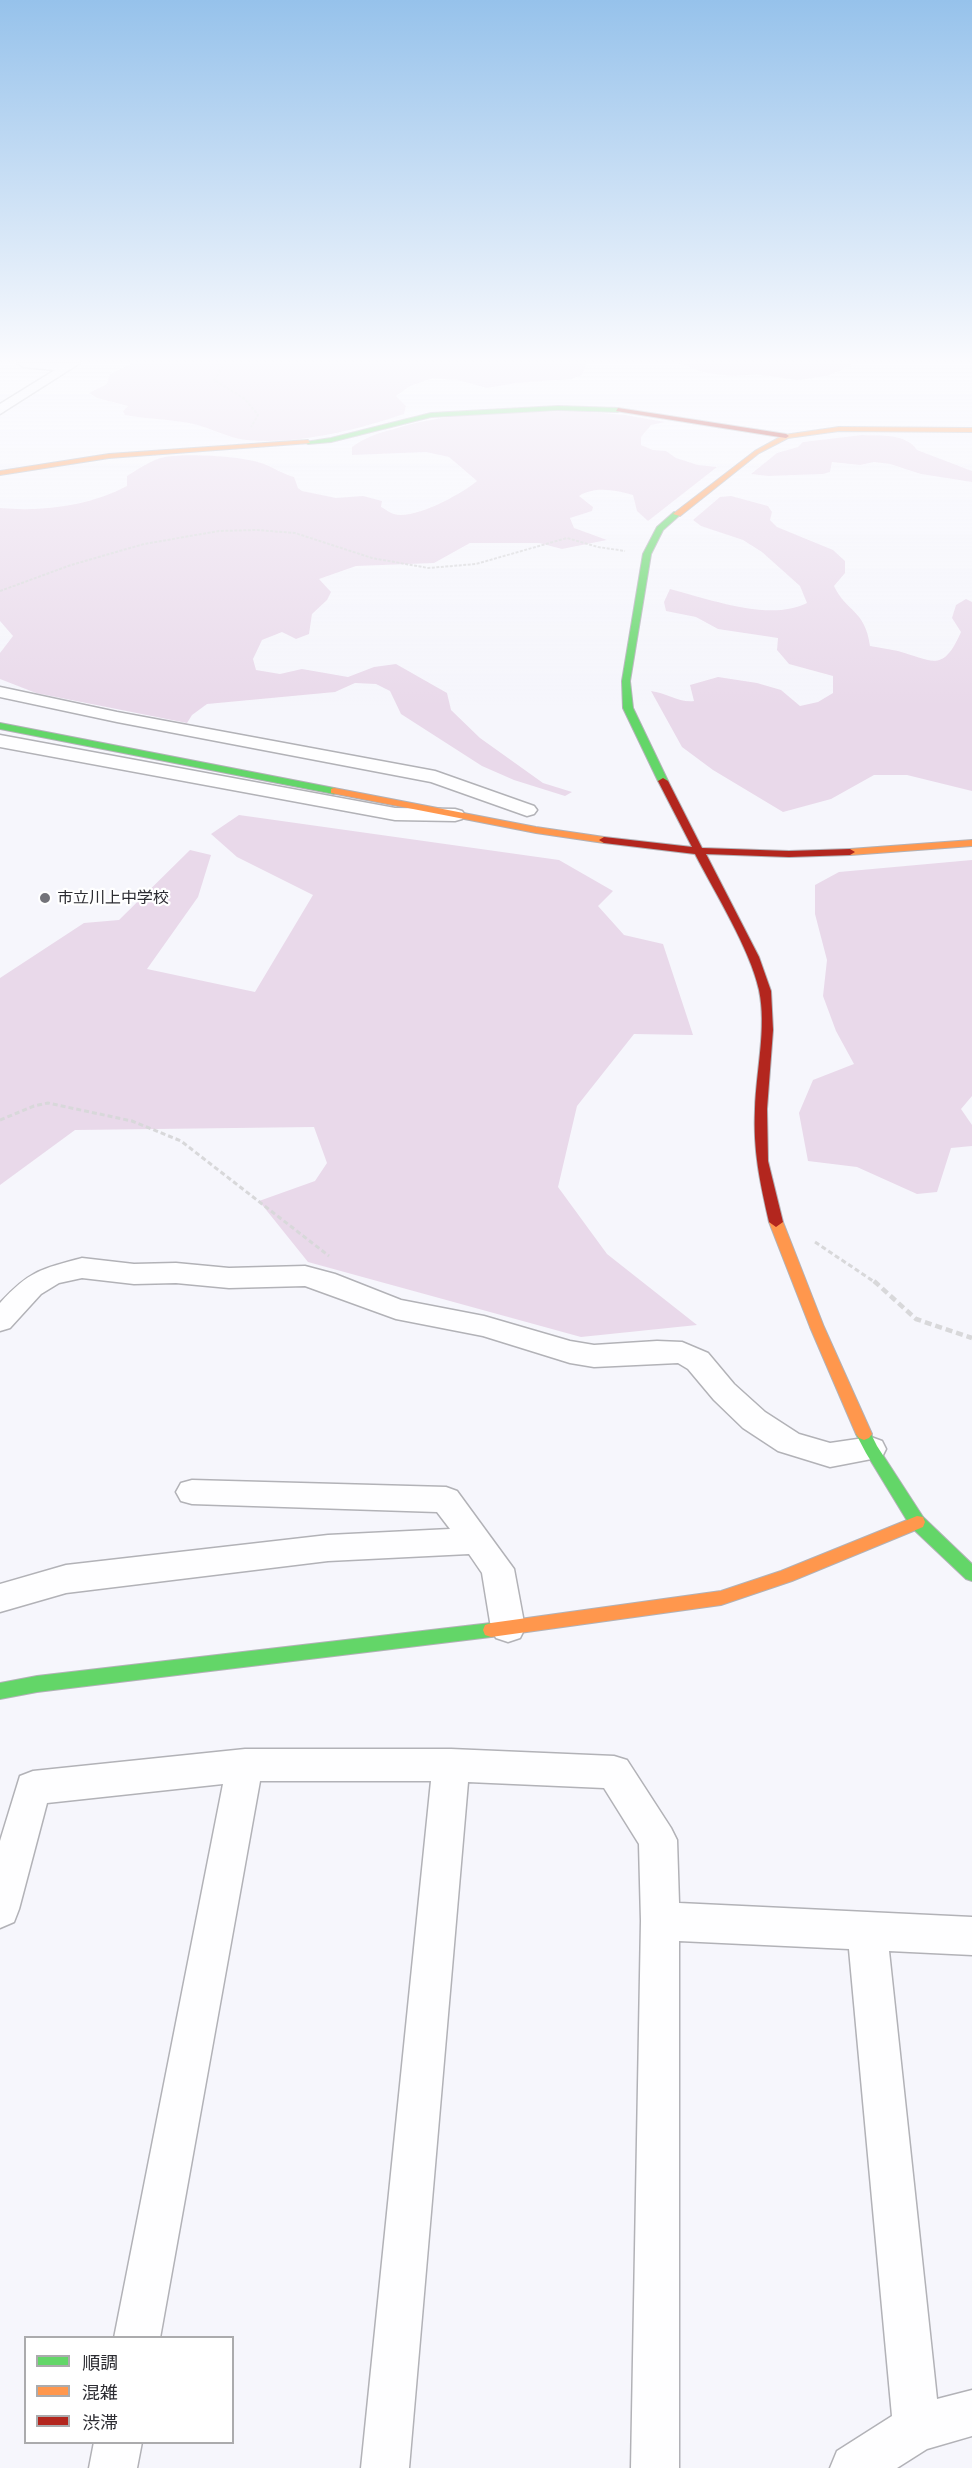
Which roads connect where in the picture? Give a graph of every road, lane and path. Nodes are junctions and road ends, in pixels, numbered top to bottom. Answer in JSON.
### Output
{"nodes":[{"id":1,"x":723,"y":478,"type":"edge"},
{"id":2,"x":647,"y":554,"type":"junction"},
{"id":3,"x":0,"y":591,"type":"edge"},
{"id":4,"x":0,"y":692,"type":"edge"},
{"id":5,"x":0,"y":713,"type":"edge"},
{"id":6,"x":0,"y":726,"type":"edge"},
{"id":7,"x":0,"y":741,"type":"edge"},
{"id":8,"x":277,"y":766,"type":"dead end"},
{"id":9,"x":447,"y":796,"type":"dead end"},
{"id":10,"x":533,"y":811,"type":"joint"},
{"id":11,"x":459,"y":815,"type":"junction"},
{"id":12,"x":682,"y":832,"type":"junction"},
{"id":13,"x":707,"y":834,"type":"dead end"},
{"id":14,"x":972,"y":843,"type":"edge"},
{"id":15,"x":697,"y":850,"type":"junction"},
{"id":16,"x":0,"y":1120,"type":"edge"},
{"id":17,"x":776,"y":1224,"type":"junction"},
{"id":18,"x":330,"y":1257,"type":"dead end"},
{"id":19,"x":0,"y":1321,"type":"edge"},
{"id":20,"x":972,"y":1338,"type":"edge"},
{"id":21,"x":871,"y":1449,"type":"junction"},
{"id":22,"x":192,"y":1492,"type":"dead end"},
{"id":23,"x":916,"y":1522,"type":"junction"},
{"id":24,"x":477,"y":1541,"type":"junction"},
{"id":25,"x":972,"y":1574,"type":"edge"},
{"id":26,"x":0,"y":1598,"type":"edge"},
{"id":27,"x":508,"y":1628,"type":"junction"},
{"id":28,"x":0,"y":1691,"type":"edge"},
{"id":29,"x":245,"y":1765,"type":"junction"},
{"id":30,"x":451,"y":1765,"type":"junction"},
{"id":31,"x":0,"y":1909,"type":"edge"},
{"id":32,"x":660,"y":1921,"type":"junction"},
{"id":33,"x":867,"y":1931,"type":"junction"},
{"id":34,"x":972,"y":1936,"type":"edge"},
{"id":35,"x":137,"y":2336,"type":"edge"},
{"id":36,"x":972,"y":2413,"type":"edge"},
{"id":37,"x":917,"y":2428,"type":"junction"},
{"id":38,"x":118,"y":2444,"type":"edge"},
{"id":39,"x":113,"y":2468,"type":"edge"},
{"id":40,"x":385,"y":2468,"type":"edge"},
{"id":41,"x":655,"y":2468,"type":"edge"},
{"id":42,"x":854,"y":2468,"type":"edge"}],
"edges":[{"from":1,"to":2,"type":"street"},
{"from":2,"to":3,"type":"path"},
{"from":2,"to":12,"type":"street"},
{"from":4,"to":10,"type":"street"},
{"from":5,"to":8,"type":"street"},
{"from":6,"to":11,"type":"street"},
{"from":7,"to":11,"type":"street"},
{"from":9,"to":10,"type":"street"},
{"from":11,"to":15,"type":"street"},
{"from":12,"to":13,"type":"street"},
{"from":12,"to":15,"type":"street"},
{"from":14,"to":15,"type":"street"},
{"from":15,"to":17,"type":"street"},
{"from":16,"to":18,"type":"path"},
{"from":17,"to":20,"type":"path"},
{"from":17,"to":21,"type":"street"},
{"from":19,"to":21,"type":"street"},
{"from":21,"to":23,"type":"street"},
{"from":22,"to":24,"type":"street"},
{"from":23,"to":25,"type":"street"},
{"from":23,"to":27,"type":"street"},
{"from":24,"to":26,"type":"street"},
{"from":24,"to":27,"type":"street"},
{"from":27,"to":28,"type":"street"},
{"from":29,"to":30,"type":"street"},
{"from":29,"to":31,"type":"street"},
{"from":29,"to":35,"type":"street"},
{"from":30,"to":32,"type":"street"},
{"from":30,"to":40,"type":"street"},
{"from":32,"to":33,"type":"street"},
{"from":32,"to":41,"type":"street"},
{"from":33,"to":34,"type":"street"},
{"from":33,"to":37,"type":"street"},
{"from":36,"to":37,"type":"street"},
{"from":37,"to":42,"type":"street"},
{"from":38,"to":39,"type":"street"}]}
